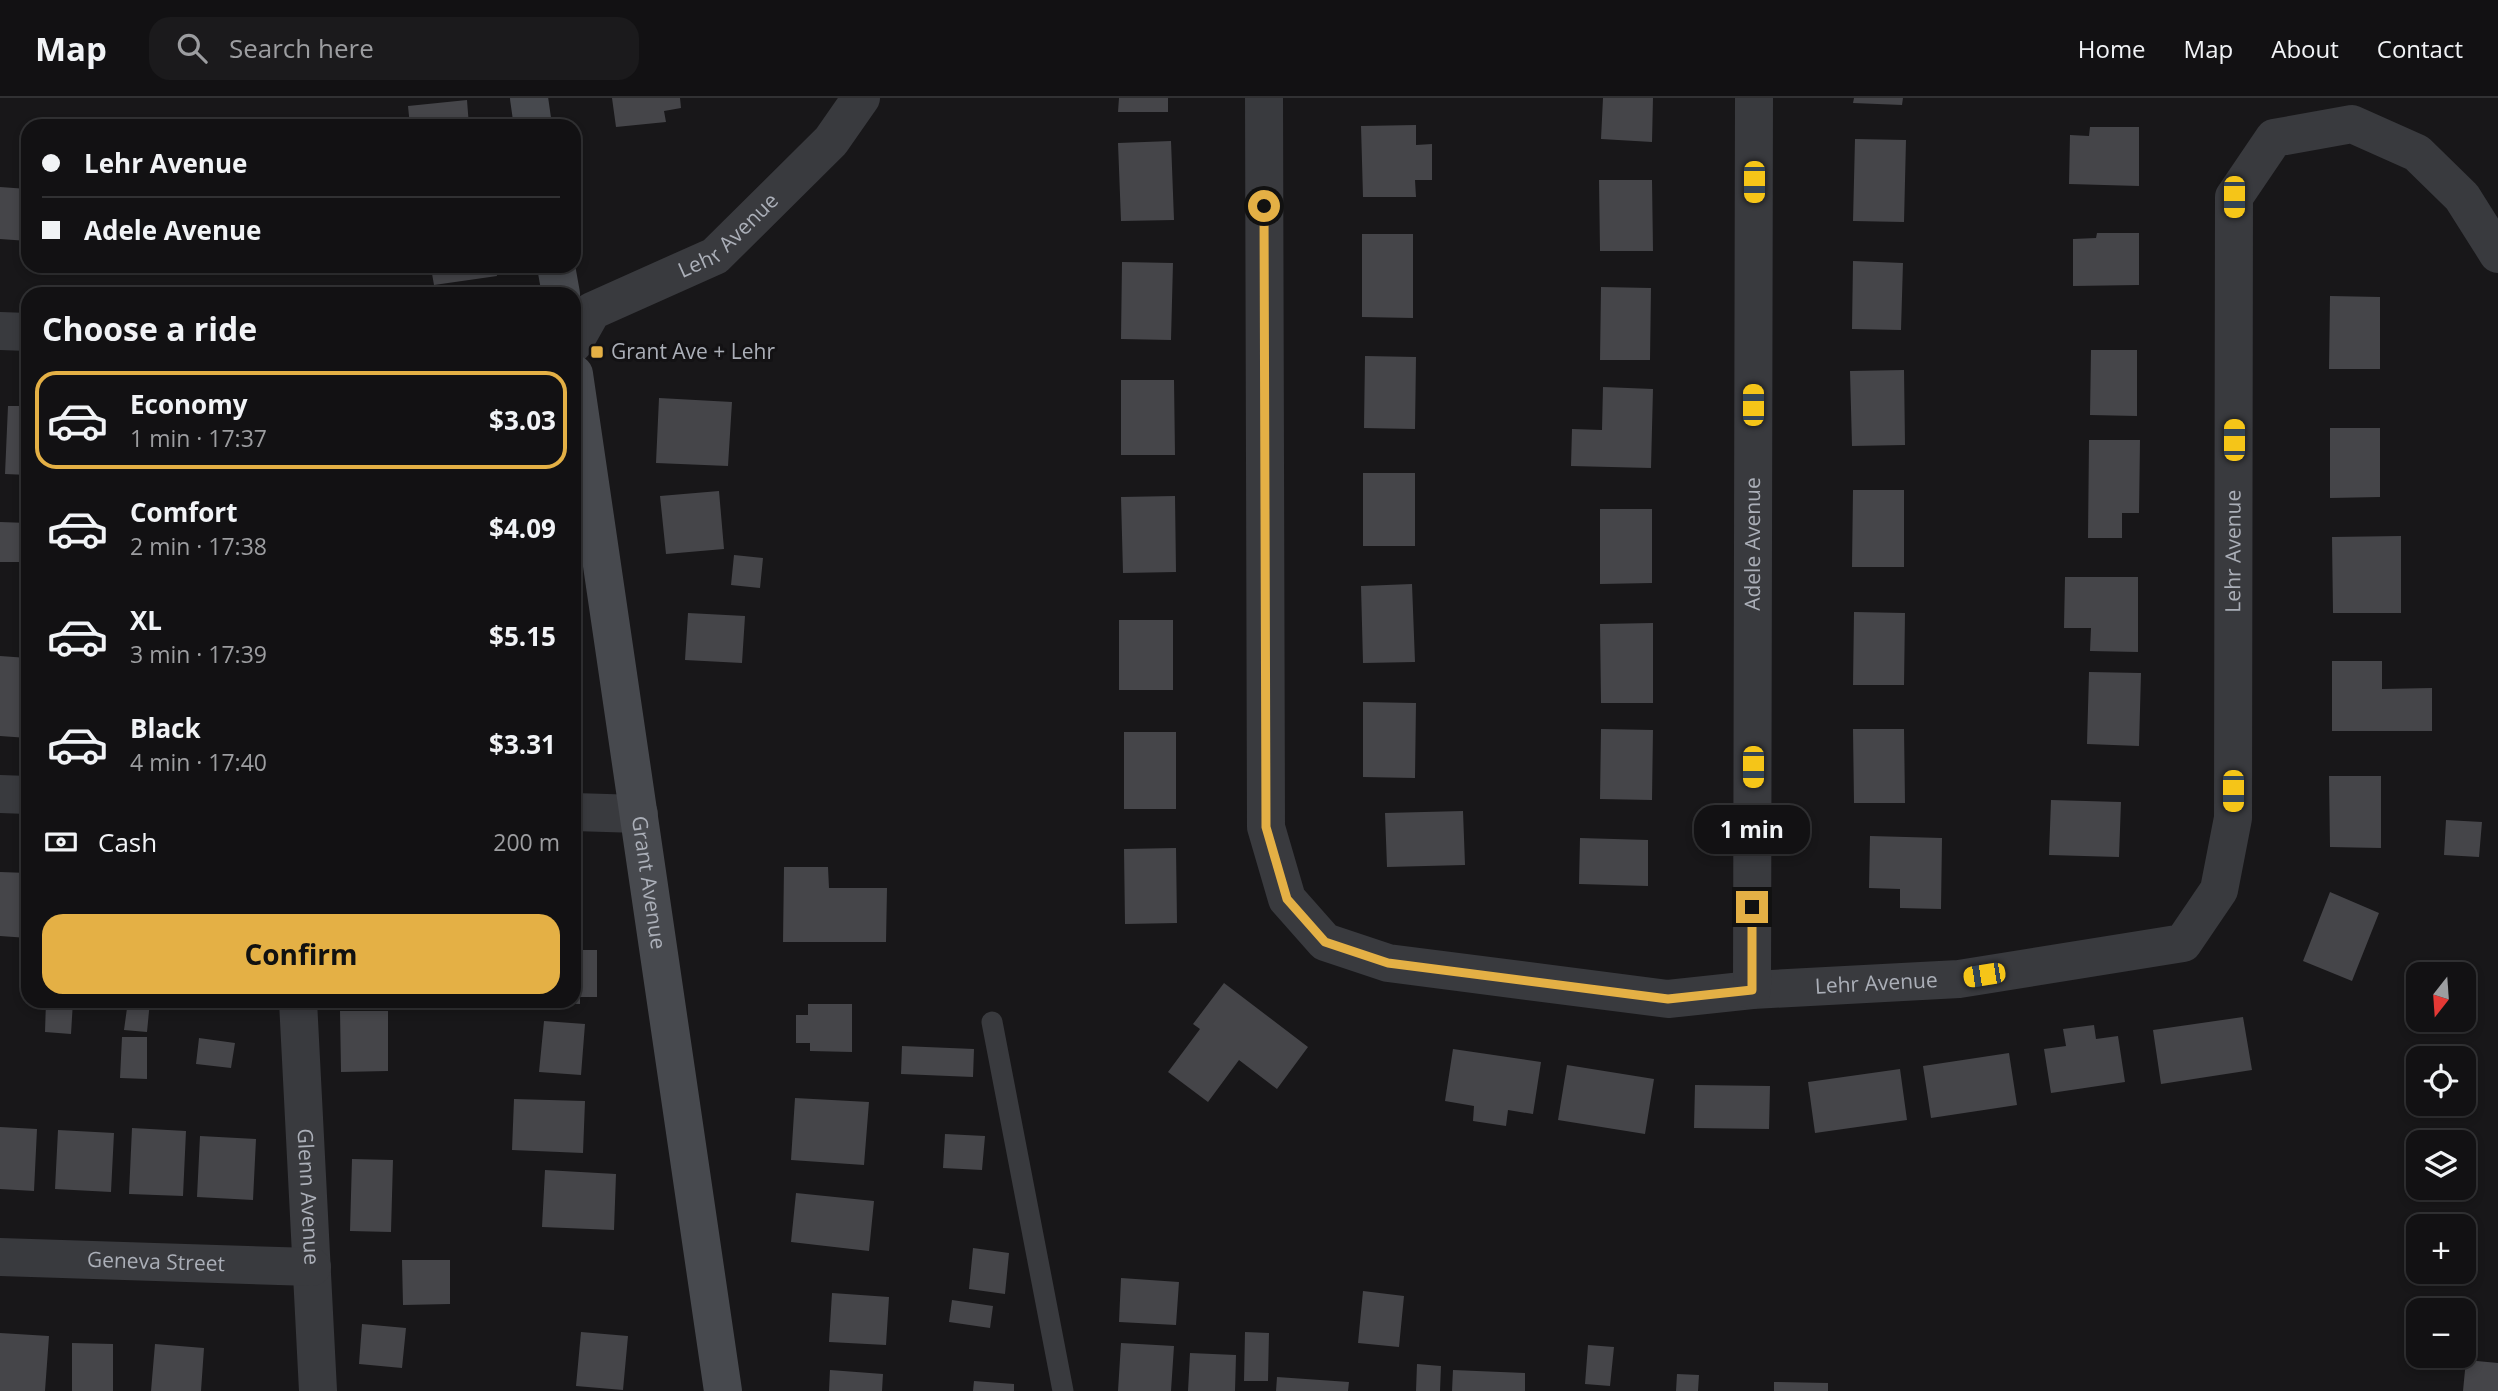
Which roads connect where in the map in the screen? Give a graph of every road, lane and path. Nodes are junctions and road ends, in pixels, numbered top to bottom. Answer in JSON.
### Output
{"nodes":[{"id":1,"x":529,"y":98,"type":"edge"},
{"id":2,"x":861,"y":98,"type":"edge"},
{"id":3,"x":1264,"y":98,"type":"edge"},
{"id":4,"x":1754,"y":98,"type":"edge"},
{"id":5,"x":532,"y":119,"type":"edge"},
{"id":6,"x":2498,"y":254,"type":"edge"},
{"id":7,"x":581,"y":330,"type":"edge"},
{"id":8,"x":0,"y":331,"type":"edge"},
{"id":9,"x":21,"y":332,"type":"edge"},
{"id":10,"x":581,"y":421,"type":"edge"},
{"id":11,"x":0,"y":794,"type":"edge"},
{"id":12,"x":21,"y":795,"type":"edge"},
{"id":13,"x":581,"y":812,"type":"edge"},
{"id":14,"x":639,"y":814,"type":"junction"},
{"id":15,"x":1752,"y":990,"type":"junction"},
{"id":16,"x":298,"y":1008,"type":"edge"},
{"id":17,"x":992,"y":1022,"type":"dead end"},
{"id":18,"x":0,"y":1257,"type":"edge"},
{"id":19,"x":312,"y":1267,"type":"junction"},
{"id":20,"x":318,"y":1391,"type":"edge"},
{"id":21,"x":723,"y":1391,"type":"edge"},
{"id":22,"x":1063,"y":1391,"type":"edge"}],
"edges":[{"from":1,"to":5,"type":"main road"},
{"from":2,"to":7,"type":"street","name":"Lehr Avenue"},
{"from":3,"to":15,"type":"street","name":"Lehr Avenue"},
{"from":4,"to":15,"type":"street","name":"Adele Avenue"},
{"from":6,"to":15,"type":"street","name":"Lehr Avenue"},
{"from":8,"to":9,"type":"street"},
{"from":10,"to":14,"type":"main road","name":"Grant Avenue"},
{"from":11,"to":12,"type":"street"},
{"from":13,"to":14,"type":"street"},
{"from":14,"to":21,"type":"main road","name":"Grant Avenue"},
{"from":16,"to":19,"type":"street","name":"Glenn Avenue"},
{"from":17,"to":22,"type":"lane"},
{"from":18,"to":19,"type":"street","name":"Geneva Street"},
{"from":19,"to":20,"type":"street","name":"Glenn Avenue"}]}
